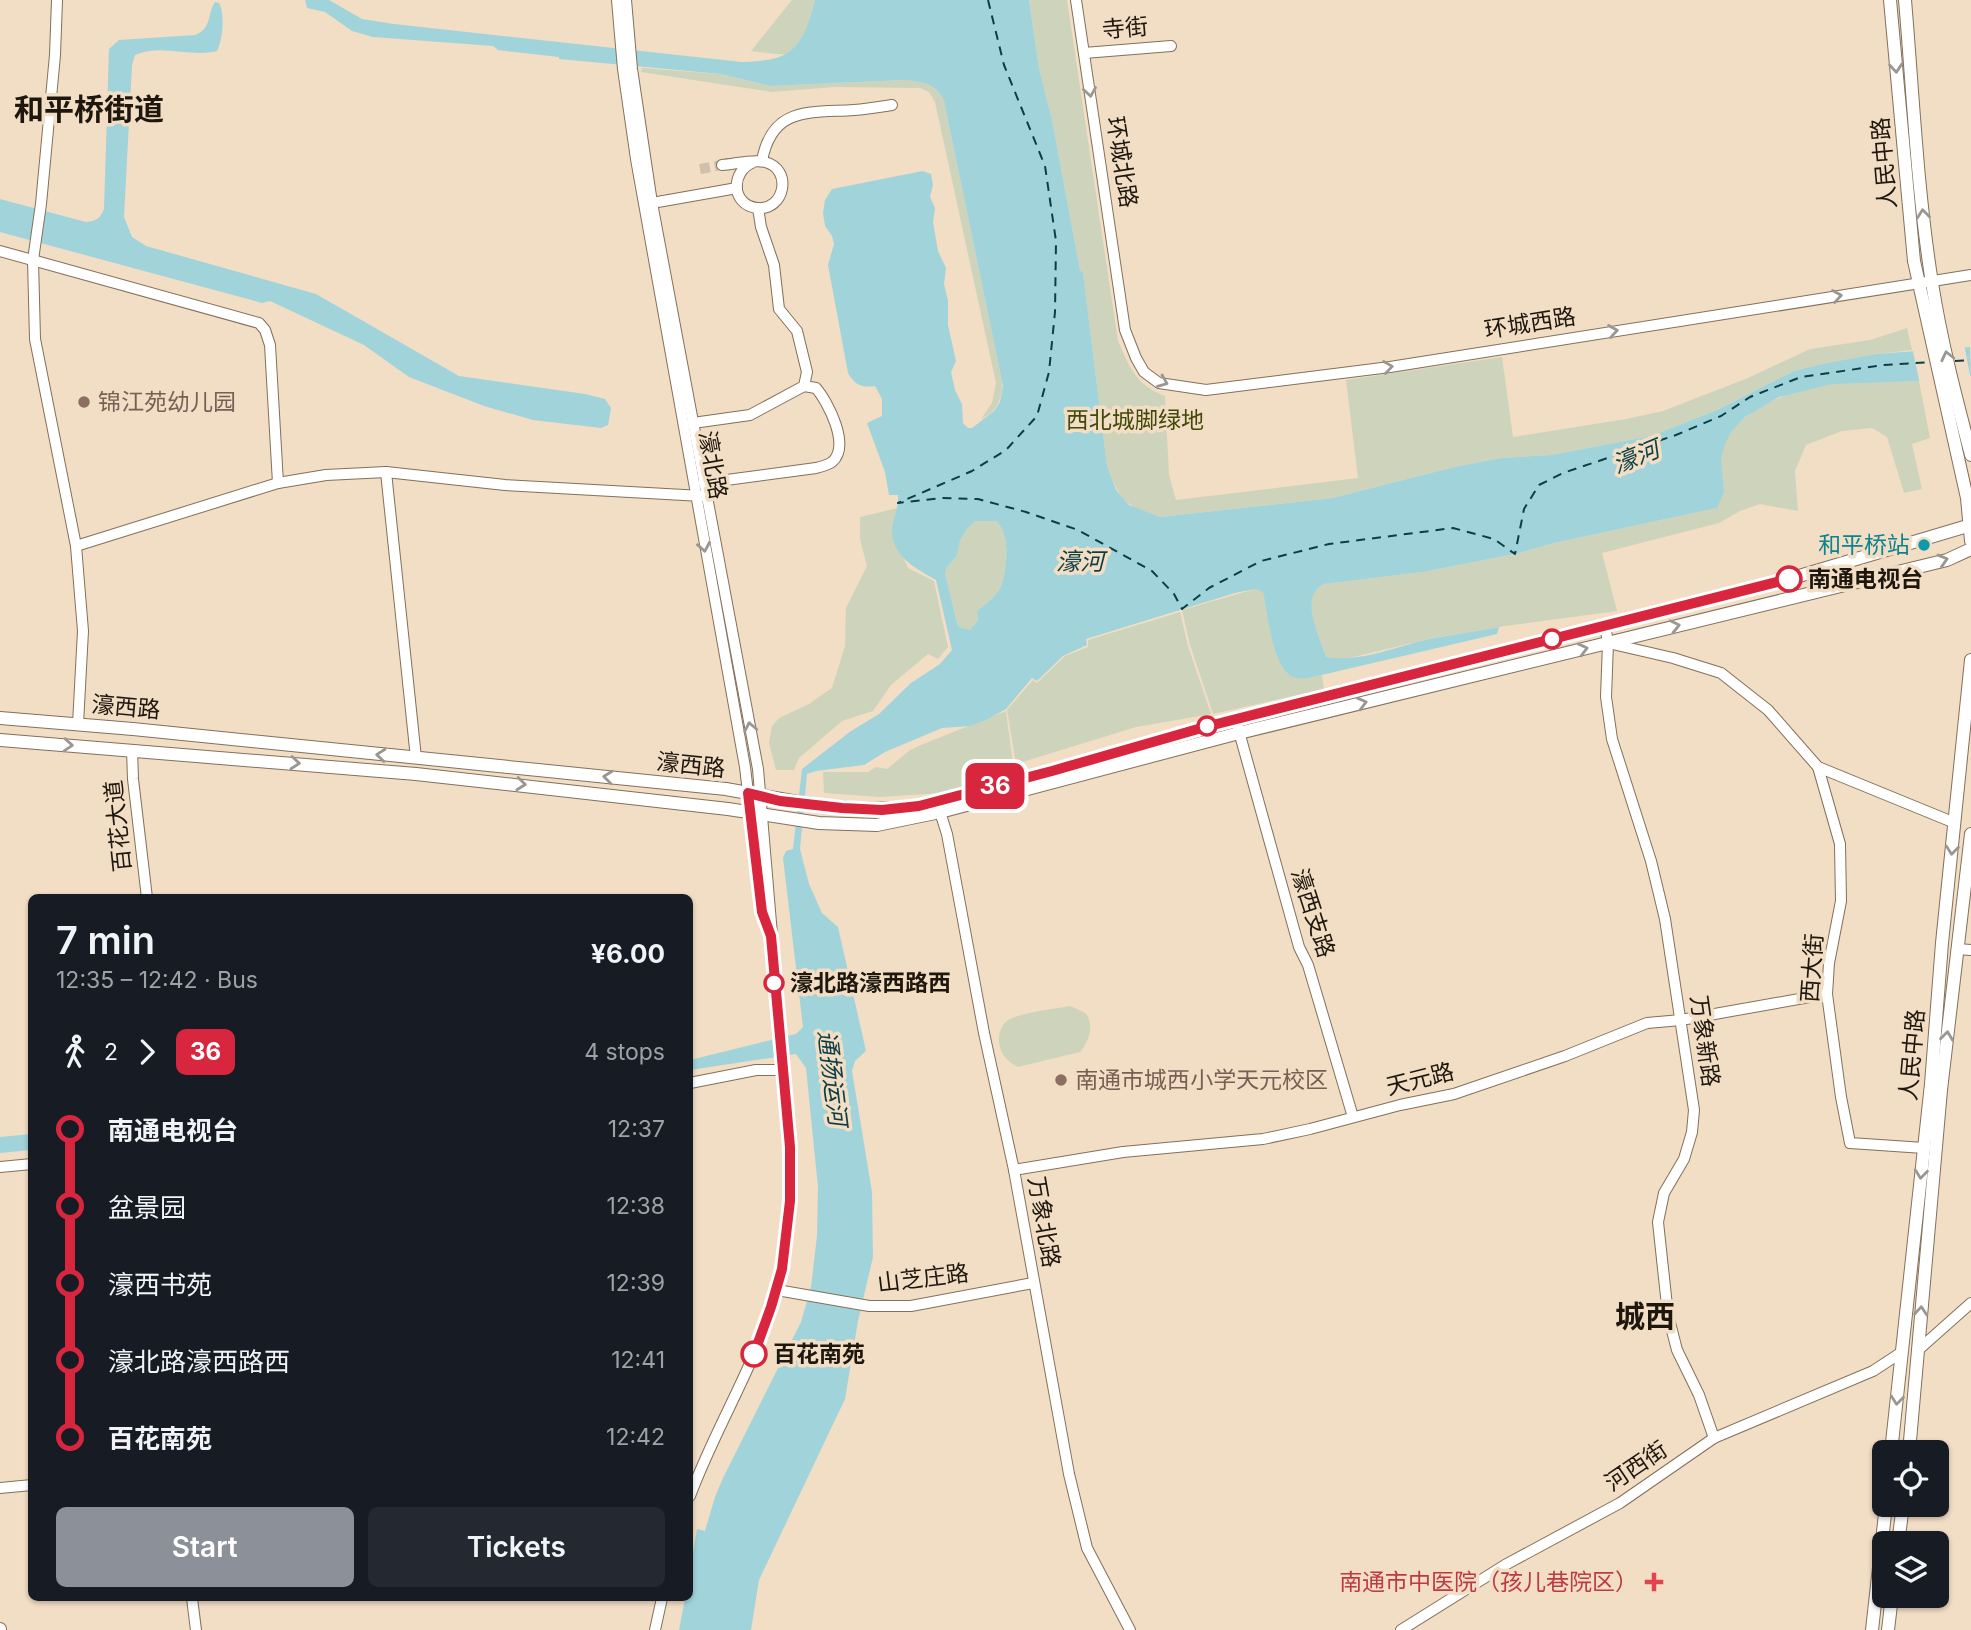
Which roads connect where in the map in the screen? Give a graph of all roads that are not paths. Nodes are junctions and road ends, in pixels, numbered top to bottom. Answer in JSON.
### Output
{"nodes":[{"id":1,"x":57,"y":0,"type":"edge"},
{"id":2,"x":617,"y":0,"type":"edge"},
{"id":3,"x":626,"y":0,"type":"edge"},
{"id":4,"x":1076,"y":0,"type":"edge"},
{"id":5,"x":1890,"y":0,"type":"edge"},
{"id":6,"x":1905,"y":0,"type":"edge"},
{"id":7,"x":625,"y":46,"type":"junction"},
{"id":8,"x":1171,"y":46,"type":"dead end"},
{"id":9,"x":1084,"y":53,"type":"junction"},
{"id":10,"x":628,"y":69,"type":"junction"},
{"id":11,"x":892,"y":105,"type":"dead end"},
{"id":12,"x":758,"y":162,"type":"junction"},
{"id":13,"x":722,"y":165,"type":"tunnel mouth"},
{"id":14,"x":737,"y":188,"type":"junction"},
{"id":15,"x":652,"y":203,"type":"junction"},
{"id":16,"x":758,"y":208,"type":"junction"},
{"id":17,"x":0,"y":251,"type":"edge"},
{"id":18,"x":33,"y":260,"type":"junction"},
{"id":19,"x":1971,"y":275,"type":"edge"},
{"id":20,"x":1925,"y":283,"type":"junction"},
{"id":21,"x":1125,"y":330,"type":"joint"},
{"id":22,"x":804,"y":386,"type":"junction"},
{"id":23,"x":1949,"y":396,"type":"junction"},
{"id":24,"x":693,"y":423,"type":"junction"},
{"id":25,"x":1971,"y":455,"type":"edge"},
{"id":26,"x":386,"y":472,"type":"junction"},
{"id":27,"x":278,"y":483,"type":"junction"},
{"id":28,"x":704,"y":483,"type":"junction"},
{"id":29,"x":702,"y":496,"type":"junction"},
{"id":30,"x":1970,"y":526,"type":"edge"},
{"id":31,"x":1971,"y":541,"type":"edge"},
{"id":32,"x":76,"y":547,"type":"junction"},
{"id":33,"x":1971,"y":550,"type":"edge"},
{"id":34,"x":1605,"y":625,"type":"junction"},
{"id":35,"x":1608,"y":643,"type":"junction"},
{"id":36,"x":1971,"y":660,"type":"edge"},
{"id":37,"x":0,"y":718,"type":"edge"},
{"id":38,"x":78,"y":724,"type":"junction"},
{"id":39,"x":1237,"y":727,"type":"junction"},
{"id":40,"x":0,"y":740,"type":"edge"},
{"id":41,"x":132,"y":750,"type":"junction"},
{"id":42,"x":416,"y":758,"type":"junction"},
{"id":43,"x":1818,"y":767,"type":"junction"},
{"id":44,"x":755,"y":794,"type":"junction"},
{"id":45,"x":940,"y":812,"type":"junction"},
{"id":46,"x":757,"y":814,"type":"junction"},
{"id":47,"x":1955,"y":823,"type":"junction"},
{"id":48,"x":1971,"y":834,"type":"edge"},
{"id":49,"x":147,"y":894,"type":"edge"},
{"id":50,"x":1957,"y":948,"type":"junction"},
{"id":51,"x":1971,"y":950,"type":"edge"},
{"id":52,"x":1827,"y":994,"type":"junction"},
{"id":53,"x":1681,"y":1020,"type":"junction"},
{"id":54,"x":782,"y":1066,"type":"junction"},
{"id":55,"x":693,"y":1082,"type":"edge"},
{"id":56,"x":1353,"y":1117,"type":"junction"},
{"id":57,"x":1924,"y":1148,"type":"junction"},
{"id":58,"x":28,"y":1164,"type":"edge"},
{"id":59,"x":0,"y":1167,"type":"edge"},
{"id":60,"x":1014,"y":1170,"type":"junction"},
{"id":61,"x":1033,"y":1283,"type":"junction"},
{"id":62,"x":777,"y":1290,"type":"junction"},
{"id":63,"x":1971,"y":1303,"type":"edge"},
{"id":64,"x":1917,"y":1351,"type":"junction"},
{"id":65,"x":1902,"y":1352,"type":"junction"},
{"id":66,"x":1714,"y":1437,"type":"junction"},
{"id":67,"x":1892,"y":1440,"type":"edge"},
{"id":68,"x":1910,"y":1440,"type":"edge"},
{"id":69,"x":28,"y":1485,"type":"edge"},
{"id":70,"x":0,"y":1488,"type":"edge"},
{"id":71,"x":693,"y":1488,"type":"edge"},
{"id":72,"x":1885,"y":1517,"type":"edge"},
{"id":73,"x":192,"y":1601,"type":"edge"},
{"id":74,"x":661,"y":1601,"type":"edge"},
{"id":75,"x":1891,"y":1608,"type":"edge"},
{"id":76,"x":196,"y":1630,"type":"edge"},
{"id":77,"x":655,"y":1630,"type":"edge"},
{"id":78,"x":1130,"y":1630,"type":"edge"},
{"id":79,"x":1401,"y":1630,"type":"edge"},
{"id":80,"x":1872,"y":1630,"type":"edge"},
{"id":81,"x":1888,"y":1630,"type":"edge"}],
"edges":[{"from":1,"to":18,"type":"street"},
{"from":2,"to":7,"type":"street","name":"濠北路"},
{"from":3,"to":7,"type":"street","name":"濠北路"},
{"from":4,"to":9,"type":"street","name":"环城北路"},
{"from":5,"to":20,"type":"main road","name":"人民中路","one_way":true},
{"from":20,"to":6,"type":"main road","name":"人民中路","one_way":true},
{"from":7,"to":10,"type":"street","name":"濠北路"},
{"from":8,"to":9,"type":"street","name":"寺街"},
{"from":9,"to":21,"type":"street","name":"环城北路","one_way":true},
{"from":10,"to":15,"type":"street","name":"濠北路"},
{"from":10,"to":29,"type":"street","name":"濠北路"},
{"from":11,"to":12,"type":"street"},
{"from":12,"to":13,"type":"street"},
{"from":12,"to":14,"type":"street"},
{"from":12,"to":16,"type":"street"},
{"from":14,"to":15,"type":"street"},
{"from":14,"to":16,"type":"street"},
{"from":15,"to":24,"type":"street","name":"濠北路"},
{"from":16,"to":22,"type":"street"},
{"from":17,"to":18,"type":"street"},
{"from":18,"to":27,"type":"street"},
{"from":18,"to":32,"type":"street"},
{"from":19,"to":20,"type":"street","name":"环城西路"},
{"from":21,"to":20,"type":"street","name":"环城西路","one_way":true},
{"from":20,"to":23,"type":"main road","name":"人民中路"},
{"from":22,"to":24,"type":"street"},
{"from":22,"to":28,"type":"street"},
{"from":23,"to":25,"type":"main road"},
{"from":23,"to":30,"type":"main road"},
{"from":24,"to":28,"type":"street","name":"濠北路"},
{"from":26,"to":27,"type":"street"},
{"from":26,"to":29,"type":"street"},
{"from":26,"to":42,"type":"street"},
{"from":27,"to":32,"type":"street"},
{"from":28,"to":29,"type":"street","name":"濠北路"},
{"from":29,"to":44,"type":"street","name":"濠北路"},
{"from":30,"to":31,"type":"main road"},
{"from":30,"to":34,"type":"main road","name":"濠西路"},
{"from":32,"to":38,"type":"street"},
{"from":35,"to":33,"type":"main road","name":"濠西路","one_way":true},
{"from":34,"to":35,"type":"street","name":"万象新路"},
{"from":34,"to":39,"type":"main road","name":"濠西路"},
{"from":39,"to":35,"type":"main road","name":"濠西路","one_way":true},
{"from":35,"to":43,"type":"street"},
{"from":35,"to":53,"type":"street","name":"万象新路"},
{"from":36,"to":47,"type":"main road","name":"人民中路"},
{"from":37,"to":38,"type":"main road","name":"濠西路"},
{"from":42,"to":38,"type":"main road","name":"濠西路","one_way":true},
{"from":39,"to":44,"type":"main road","name":"濠西路"},
{"from":39,"to":45,"type":"main road","name":"濠西路"},
{"from":39,"to":56,"type":"street","name":"濠西支路"},
{"from":40,"to":41,"type":"main road","name":"濠西路","one_way":true},
{"from":41,"to":46,"type":"main road","name":"濠西路","one_way":true},
{"from":41,"to":49,"type":"street","name":"百花大道"},
{"from":44,"to":42,"type":"main road","name":"濠西路","one_way":true},
{"from":43,"to":47,"type":"street"},
{"from":43,"to":52,"type":"street","name":"西大街"},
{"from":44,"to":46,"type":"street","name":"濠北路"},
{"from":45,"to":46,"type":"main road","name":"濠西路"},
{"from":45,"to":60,"type":"street","name":"万象北路"},
{"from":46,"to":54,"type":"street","name":"濠北路"},
{"from":47,"to":57,"type":"main road","name":"人民中路","one_way":true},
{"from":48,"to":50,"type":"main road","name":"人民中路"},
{"from":50,"to":51,"type":"street"},
{"from":64,"to":50,"type":"main road","name":"人民中路","one_way":true},
{"from":52,"to":53,"type":"street","name":"天元路"},
{"from":52,"to":57,"type":"street","name":"西大街"},
{"from":53,"to":56,"type":"street","name":"天元路"},
{"from":53,"to":66,"type":"street","name":"万象新路"},
{"from":54,"to":55,"type":"street"},
{"from":54,"to":62,"type":"street","name":"濠北路"},
{"from":56,"to":60,"type":"street","name":"天元路"},
{"from":57,"to":65,"type":"main road","name":"人民中路","one_way":true},
{"from":58,"to":59,"type":"street"},
{"from":60,"to":61,"type":"street","name":"万象北路"},
{"from":61,"to":62,"type":"street","name":"山芝庄路"},
{"from":61,"to":78,"type":"street","name":"万象北路"},
{"from":62,"to":71,"type":"street","name":"濠北路"},
{"from":63,"to":64,"type":"street"},
{"from":64,"to":68,"type":"main road","name":"人民中路"},
{"from":65,"to":66,"type":"street","name":"河西街"},
{"from":65,"to":67,"type":"main road","name":"人民中路","one_way":true},
{"from":66,"to":79,"type":"street","name":"河西街"},
{"from":69,"to":70,"type":"street"},
{"from":72,"to":80,"type":"main road"},
{"from":73,"to":76,"type":"street"},
{"from":74,"to":77,"type":"street"},
{"from":75,"to":81,"type":"main road"}]}
